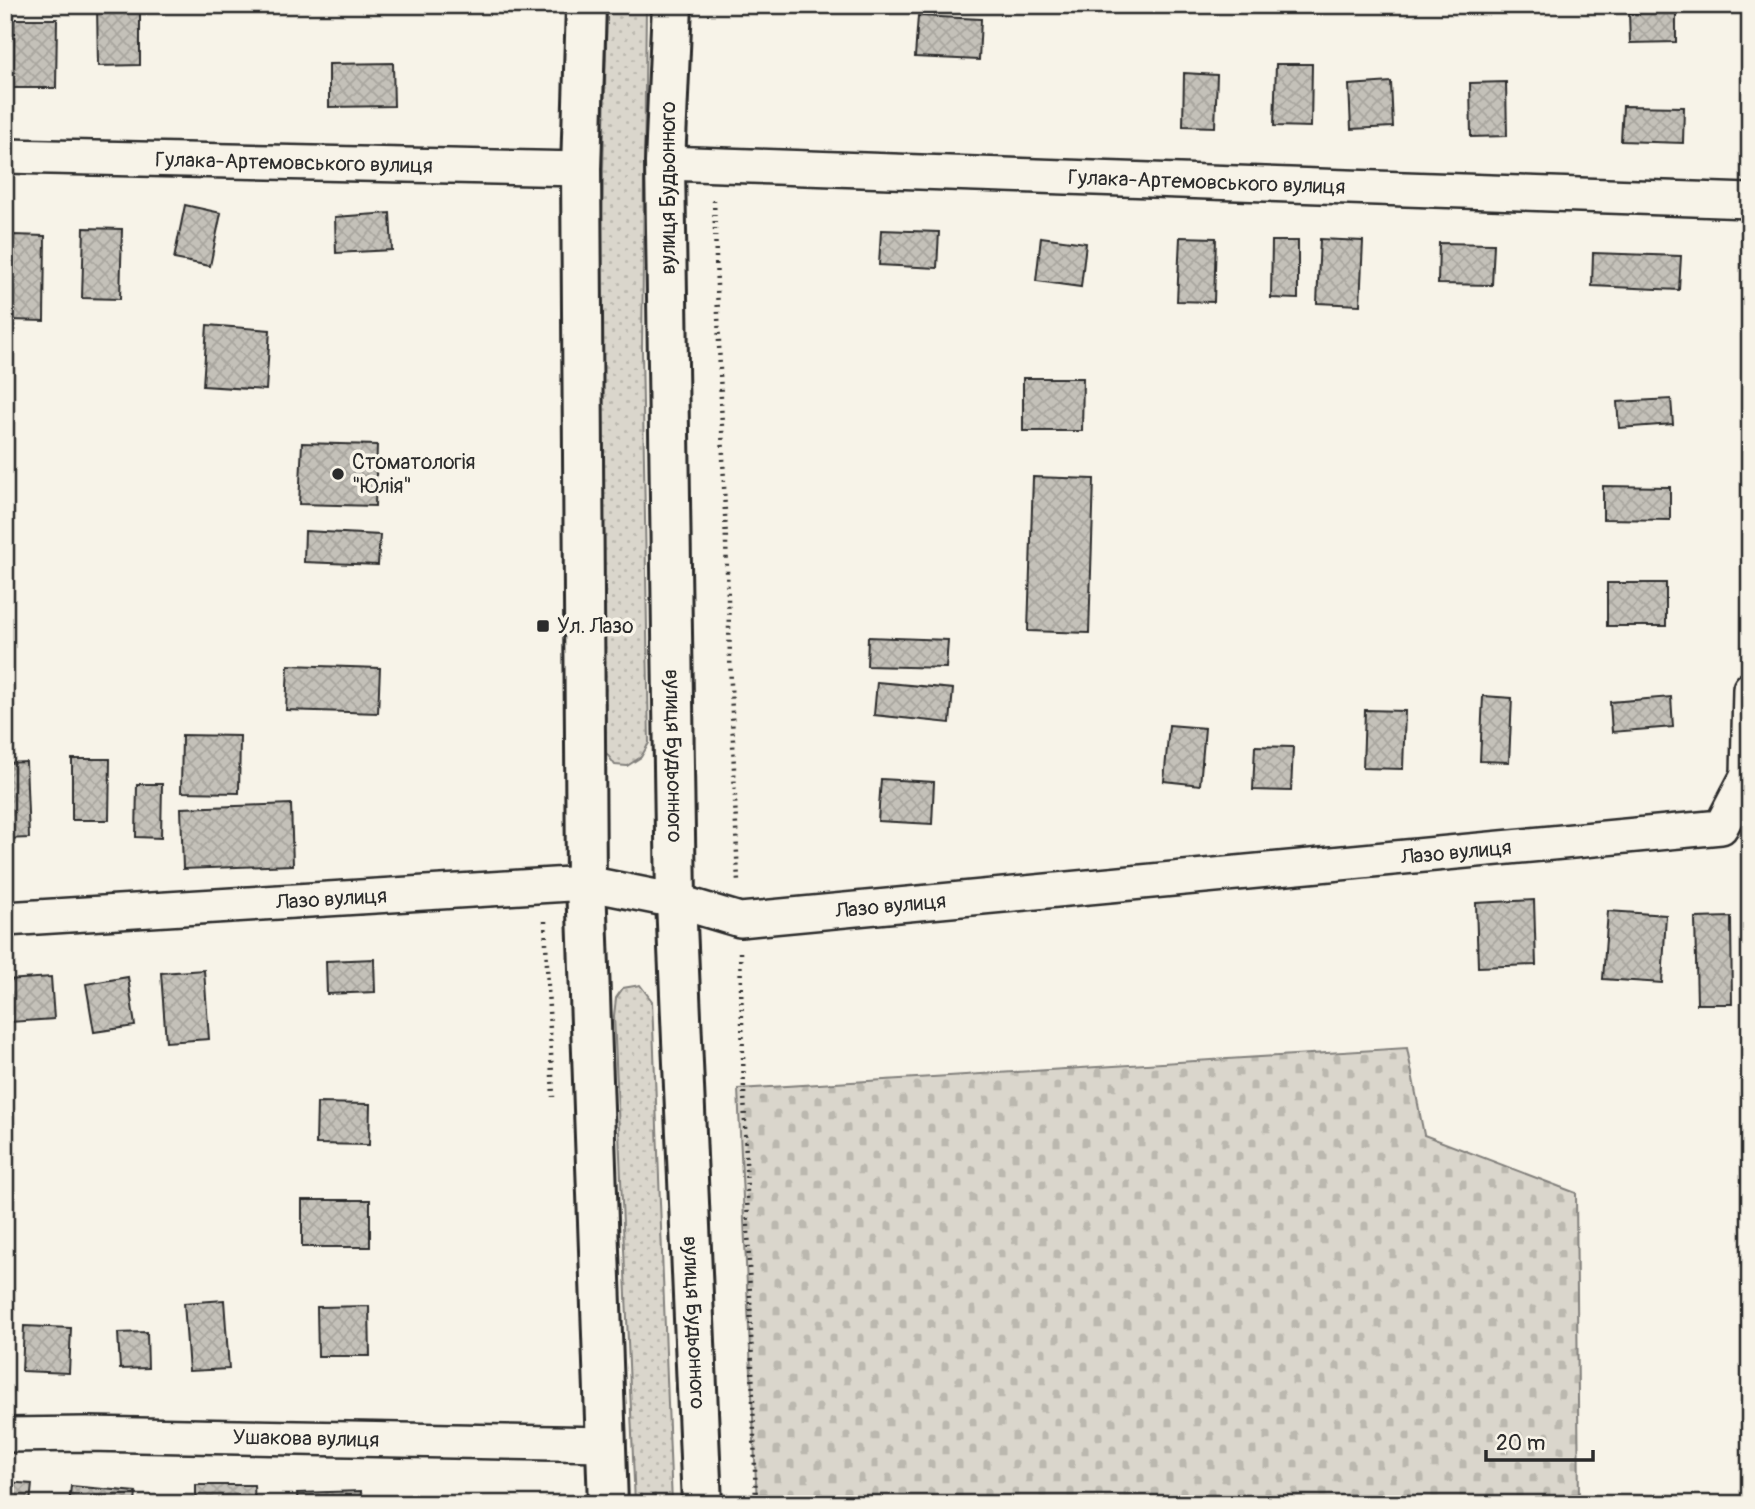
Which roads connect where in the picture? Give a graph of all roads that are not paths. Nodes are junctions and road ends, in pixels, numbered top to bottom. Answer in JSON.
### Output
{"nodes":[{"id":1,"x":586,"y":5,"type":"edge"},
{"id":2,"x":672,"y":5,"type":"edge"},
{"id":3,"x":5,"y":156,"type":"edge"},
{"id":4,"x":665,"y":163,"type":"junction"},
{"id":5,"x":581,"y":169,"type":"junction"},
{"id":6,"x":1750,"y":201,"type":"edge"},
{"id":7,"x":1750,"y":689,"type":"edge"},
{"id":8,"x":1749,"y":775,"type":"edge"},
{"id":9,"x":586,"y":883,"type":"junction"},
{"id":10,"x":676,"y":901,"type":"junction"},
{"id":11,"x":5,"y":919,"type":"edge"},
{"id":12,"x":5,"y":1435,"type":"edge"},
{"id":13,"x":606,"y":1444,"type":"junction"},
{"id":14,"x":608,"y":1504,"type":"edge"},
{"id":15,"x":702,"y":1504,"type":"edge"}],
"edges":[{"from":1,"to":5,"type":"main road"},
{"from":2,"to":4,"type":"main road","name":"вулиця Будьонного"},
{"from":3,"to":5,"type":"street","name":"Гулака-Артемовського вулиця"},
{"from":4,"to":6,"type":"street","name":"Гулака-Артемовського вулиця"},
{"from":4,"to":10,"type":"main road","name":"вулиця Будьонного"},
{"from":5,"to":9,"type":"main road"},
{"from":7,"to":8,"type":"street"},
{"from":8,"to":10,"type":"street","name":"Лазо вулиця"},
{"from":9,"to":10,"type":"street","name":"Лазо вулиця"},
{"from":9,"to":11,"type":"street","name":"Лазо вулиця"},
{"from":9,"to":13,"type":"main road"},
{"from":10,"to":15,"type":"main road","name":"вулиця Будьонного"},
{"from":12,"to":13,"type":"street","name":"Ушакова вулиця"},
{"from":13,"to":14,"type":"main road"}]}
